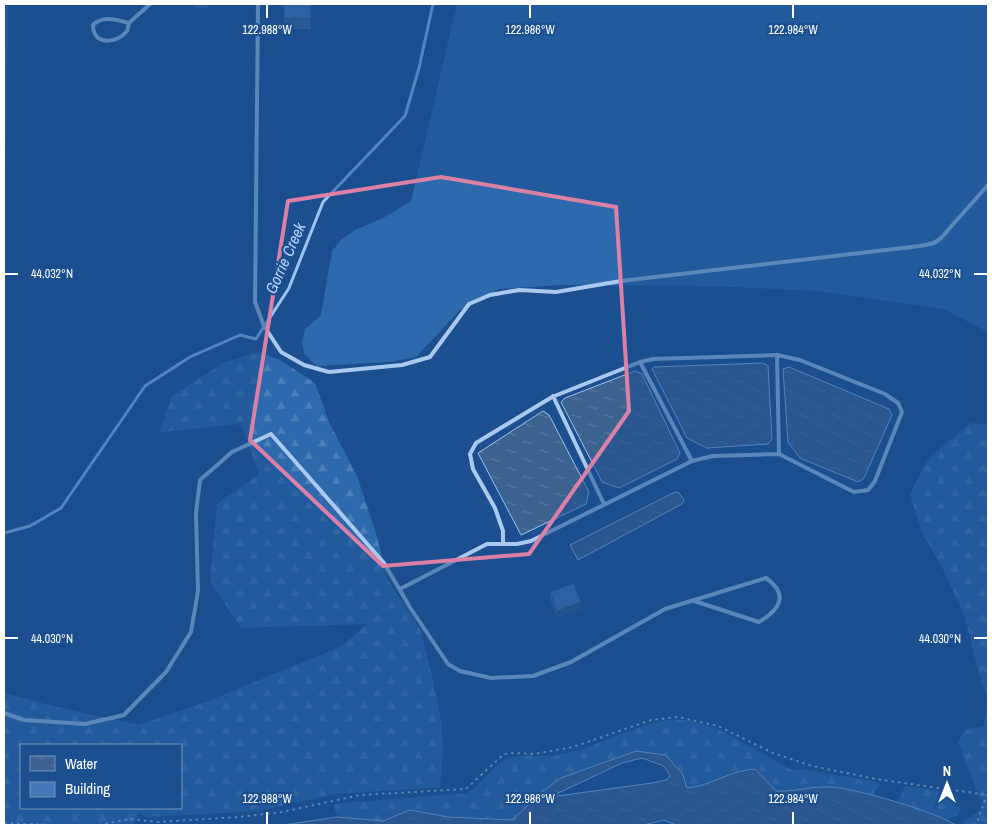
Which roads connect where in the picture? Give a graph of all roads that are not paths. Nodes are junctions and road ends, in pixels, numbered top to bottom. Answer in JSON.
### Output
{"nodes":[{"id":1,"x":150,"y":4,"type":"edge"},
{"id":2,"x":258,"y":4,"type":"edge"},
{"id":3,"x":129,"y":23,"type":"junction"},
{"id":4,"x":988,"y":185,"type":"edge"},
{"id":5,"x":777,"y":355,"type":"junction"},
{"id":6,"x":640,"y":362,"type":"junction"},
{"id":7,"x":553,"y":396,"type":"junction"},
{"id":8,"x":779,"y":454,"type":"junction"},
{"id":9,"x":692,"y":461,"type":"junction"},
{"id":10,"x":604,"y":504,"type":"junction"},
{"id":11,"x":503,"y":544,"type":"junction"},
{"id":12,"x":400,"y":589,"type":"junction"},
{"id":13,"x":694,"y":601,"type":"junction"},
{"id":14,"x":4,"y":713,"type":"edge"}],
"edges":[{"from":1,"to":3,"type":"lane"},
{"from":2,"to":4,"type":"lane"},
{"from":3,"to":3,"type":"lane"},
{"from":5,"to":6,"type":"lane"},
{"from":5,"to":8,"type":"lane"},
{"from":5,"to":8,"type":"lane"},
{"from":6,"to":7,"type":"lane"},
{"from":6,"to":9,"type":"lane"},
{"from":7,"to":10,"type":"lane"},
{"from":7,"to":11,"type":"lane"},
{"from":8,"to":9,"type":"lane"},
{"from":9,"to":10,"type":"lane"},
{"from":10,"to":11,"type":"lane"},
{"from":11,"to":12,"type":"lane"},
{"from":12,"to":13,"type":"lane"},
{"from":12,"to":14,"type":"lane"},
{"from":13,"to":13,"type":"lane"}]}
